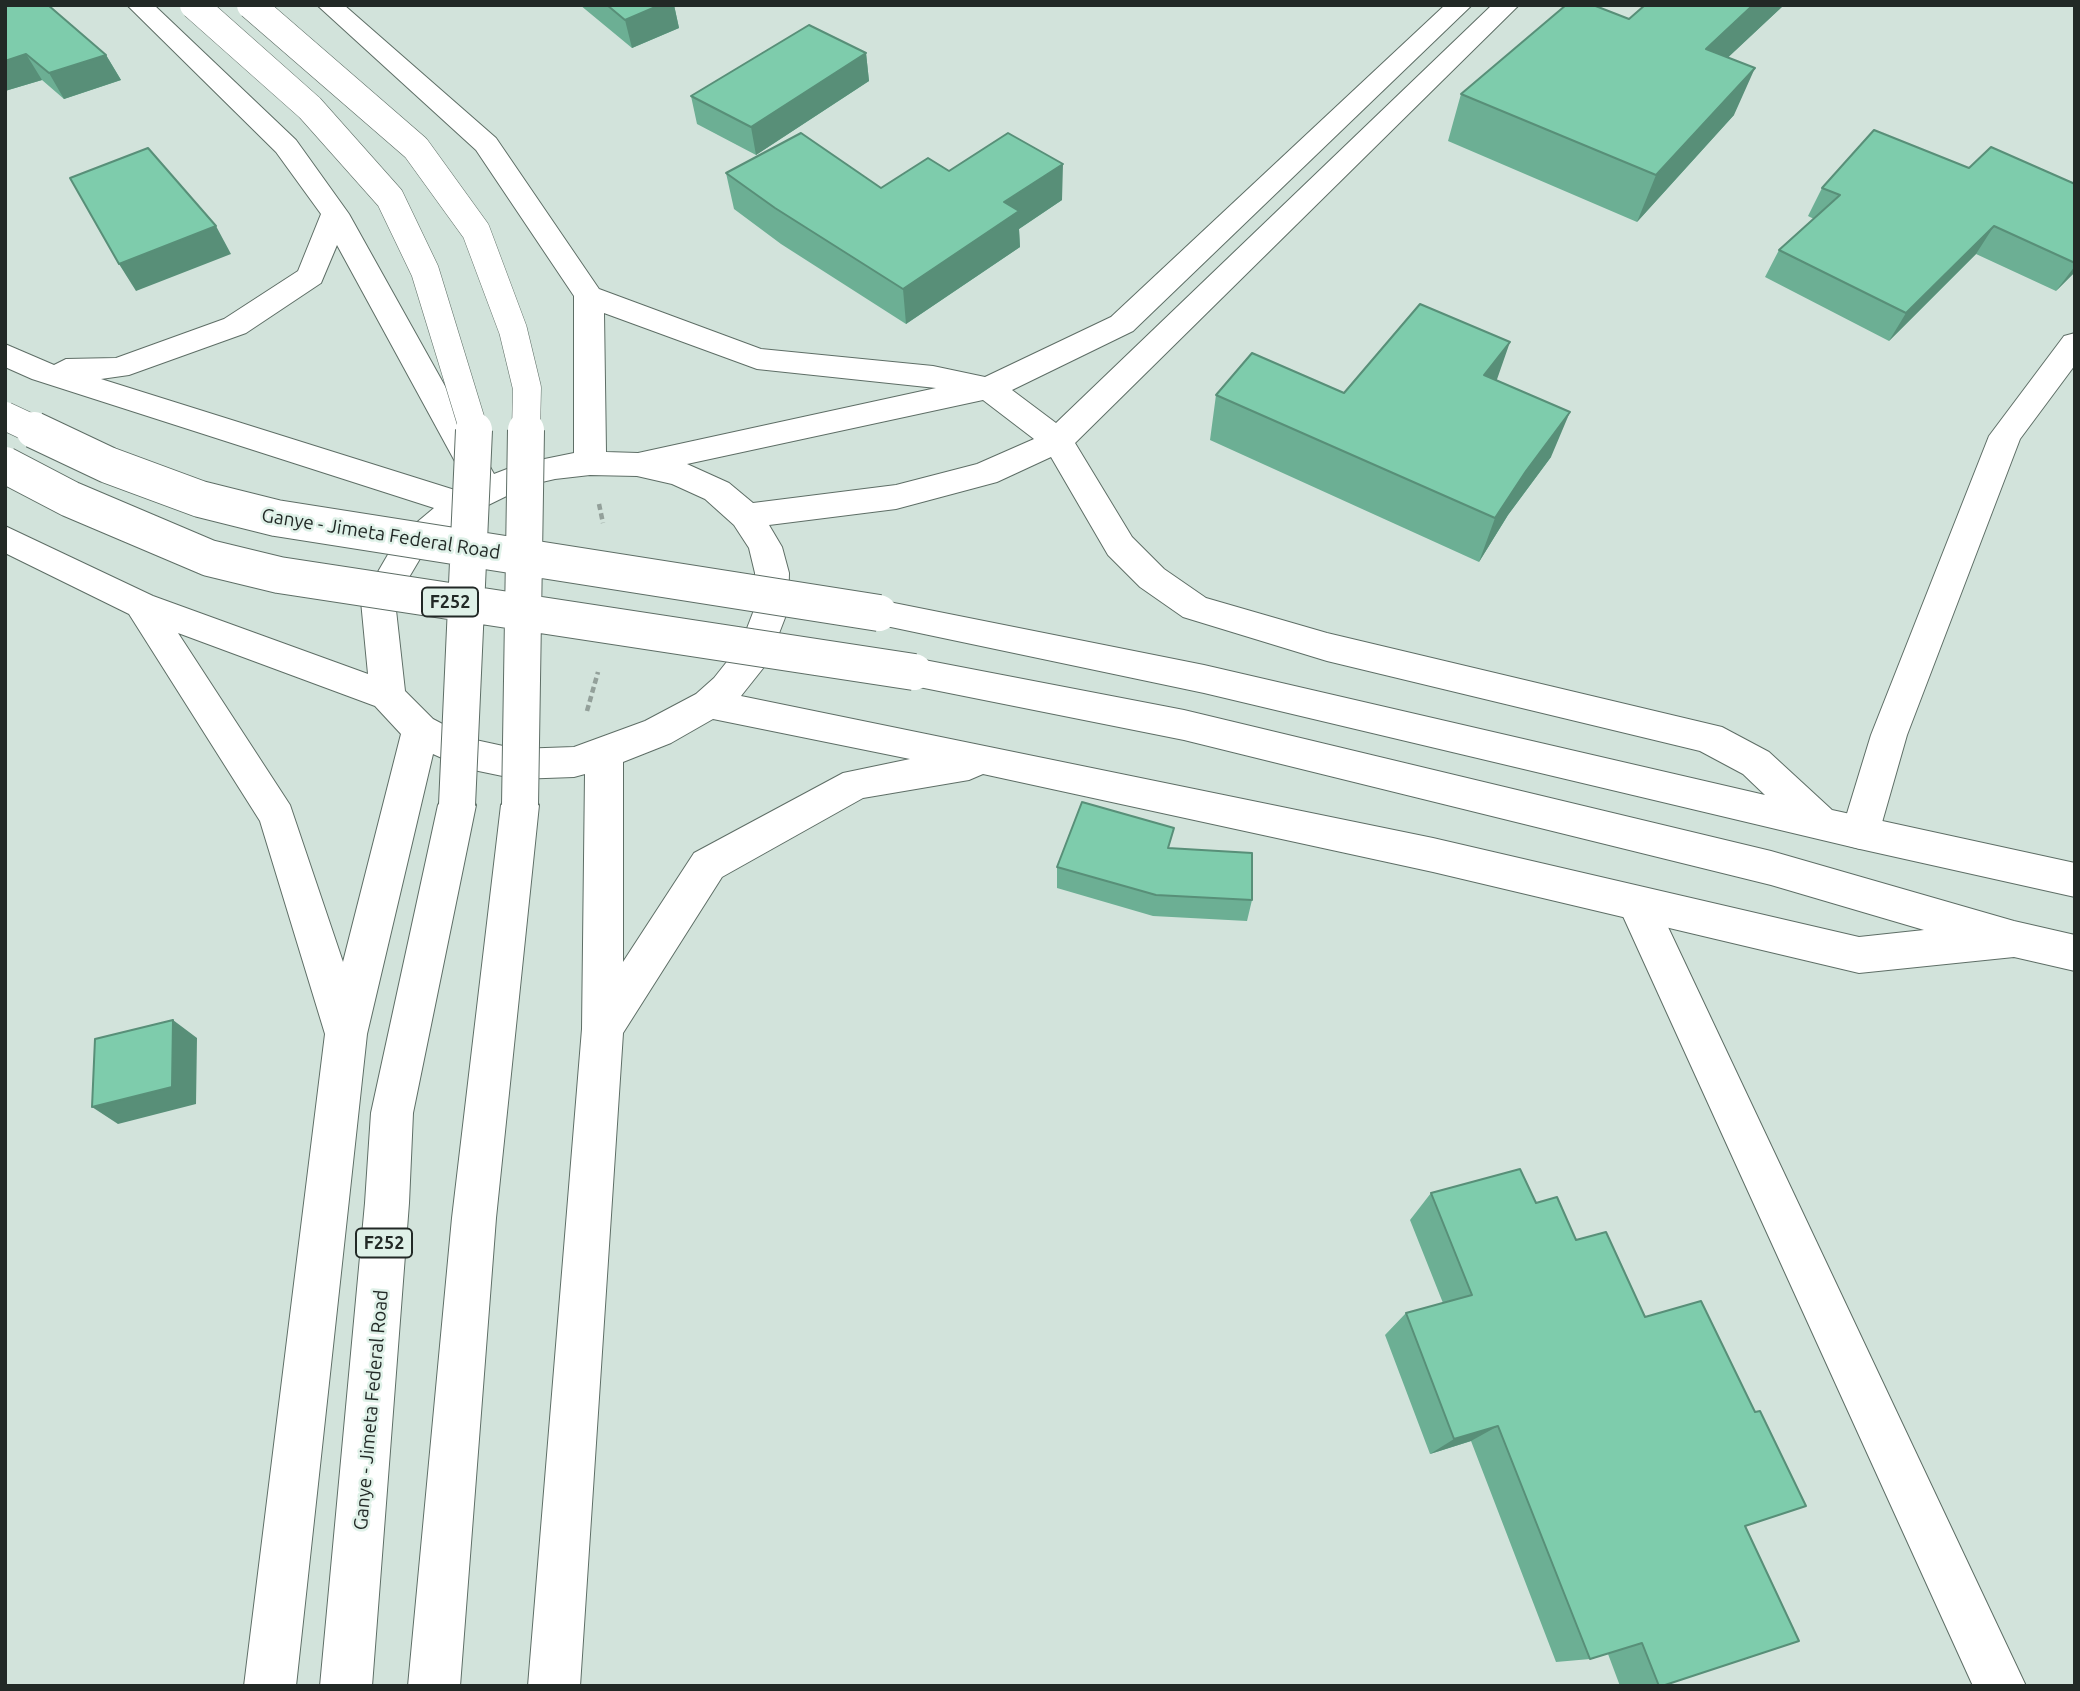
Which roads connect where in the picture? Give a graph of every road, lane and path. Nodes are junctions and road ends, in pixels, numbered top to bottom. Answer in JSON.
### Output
{"nodes":[{"id":1,"x":139,"y":5,"type":"edge"},
{"id":2,"x":194,"y":5,"type":"edge"},
{"id":3,"x":251,"y":5,"type":"edge"},
{"id":4,"x":329,"y":5,"type":"edge"},
{"id":5,"x":1460,"y":5,"type":"edge"},
{"id":6,"x":1507,"y":5,"type":"edge"},
{"id":7,"x":335,"y":214,"type":"junction"},
{"id":8,"x":589,"y":296,"type":"junction"},
{"id":9,"x":2075,"y":343,"type":"edge"},
{"id":10,"x":5,"y":354,"type":"edge"},
{"id":11,"x":43,"y":372,"type":"junction"},
{"id":12,"x":988,"y":388,"type":"junction"},
{"id":13,"x":5,"y":416,"type":"edge"},
{"id":14,"x":1058,"y":441,"type":"junction"},
{"id":15,"x":590,"y":463,"type":"junction"},
{"id":16,"x":637,"y":464,"type":"junction"},
{"id":17,"x":5,"y":465,"type":"edge"},
{"id":18,"x":473,"y":497,"type":"junction"},
{"id":19,"x":746,"y":516,"type":"junction"},
{"id":20,"x":605,"y":531,"type":"dead end"},
{"id":21,"x":5,"y":538,"type":"edge"},
{"id":22,"x":141,"y":605,"type":"junction"},
{"id":23,"x":388,"y":696,"type":"junction"},
{"id":24,"x":709,"y":704,"type":"junction"},
{"id":25,"x":420,"y":730,"type":"junction"},
{"id":26,"x":604,"y":753,"type":"junction"},
{"id":27,"x":993,"y":761,"type":"junction"},
{"id":28,"x":1820,"y":823,"type":"junction"},
{"id":29,"x":1860,"y":833,"type":"junction"},
{"id":30,"x":2075,"y":880,"type":"edge"},
{"id":31,"x":1637,"y":903,"type":"junction"},
{"id":32,"x":2014,"y":939,"type":"junction"},
{"id":33,"x":2075,"y":953,"type":"edge"},
{"id":34,"x":603,"y":1029,"type":"junction"},
{"id":35,"x":346,"y":1034,"type":"junction"},
{"id":36,"x":270,"y":1686,"type":"edge"},
{"id":37,"x":346,"y":1686,"type":"edge"},
{"id":38,"x":434,"y":1686,"type":"edge"},
{"id":39,"x":554,"y":1686,"type":"edge"},
{"id":40,"x":2000,"y":1686,"type":"edge"}],
"edges":[{"from":1,"to":7,"type":"main road"},
{"from":2,"to":37,"type":"main road","name":"Ganye - Jimeta Federal Road","number":"F252","bridge":true},
{"from":3,"to":38,"type":"main road","bridge":true},
{"from":4,"to":8,"type":"main road"},
{"from":5,"to":12,"type":"main road"},
{"from":6,"to":14,"type":"main road"},
{"from":7,"to":11,"type":"main road"},
{"from":7,"to":18,"type":"main road"},
{"from":8,"to":12,"type":"main road"},
{"from":8,"to":15,"type":"main road"},
{"from":9,"to":29,"type":"main road"},
{"from":10,"to":11,"type":"main road"},
{"from":11,"to":18,"type":"main road"},
{"from":12,"to":14,"type":"main road"},
{"from":12,"to":16,"type":"main road"},
{"from":13,"to":28,"type":"main road","name":"Ganye - Jimeta Federal Road","bridge":true},
{"from":14,"to":19,"type":"main road"},
{"from":14,"to":28,"type":"main road"},
{"from":15,"to":16,"type":"main road"},
{"from":15,"to":18,"type":"main road"},
{"from":15,"to":20,"type":"path"},
{"from":16,"to":19,"type":"main road"},
{"from":17,"to":32,"type":"main road","number":"F252","bridge":true},
{"from":18,"to":23,"type":"main road"},
{"from":19,"to":24,"type":"main road"},
{"from":21,"to":22,"type":"main road"},
{"from":22,"to":23,"type":"main road"},
{"from":22,"to":35,"type":"main road"},
{"from":23,"to":25,"type":"main road"},
{"from":24,"to":26,"type":"main road"},
{"from":24,"to":27,"type":"main road"},
{"from":25,"to":26,"type":"main road"},
{"from":25,"to":35,"type":"main road"},
{"from":26,"to":34,"type":"main road"},
{"from":27,"to":31,"type":"main road"},
{"from":27,"to":34,"type":"main road"},
{"from":28,"to":29,"type":"main road","name":"Ganye - Jimeta Federal Road"},
{"from":29,"to":30,"type":"main road","name":"Ganye - Jimeta Federal Road"},
{"from":31,"to":32,"type":"main road"},
{"from":31,"to":40,"type":"main road"},
{"from":32,"to":33,"type":"main road"},
{"from":34,"to":39,"type":"main road"},
{"from":35,"to":36,"type":"main road"}]}
